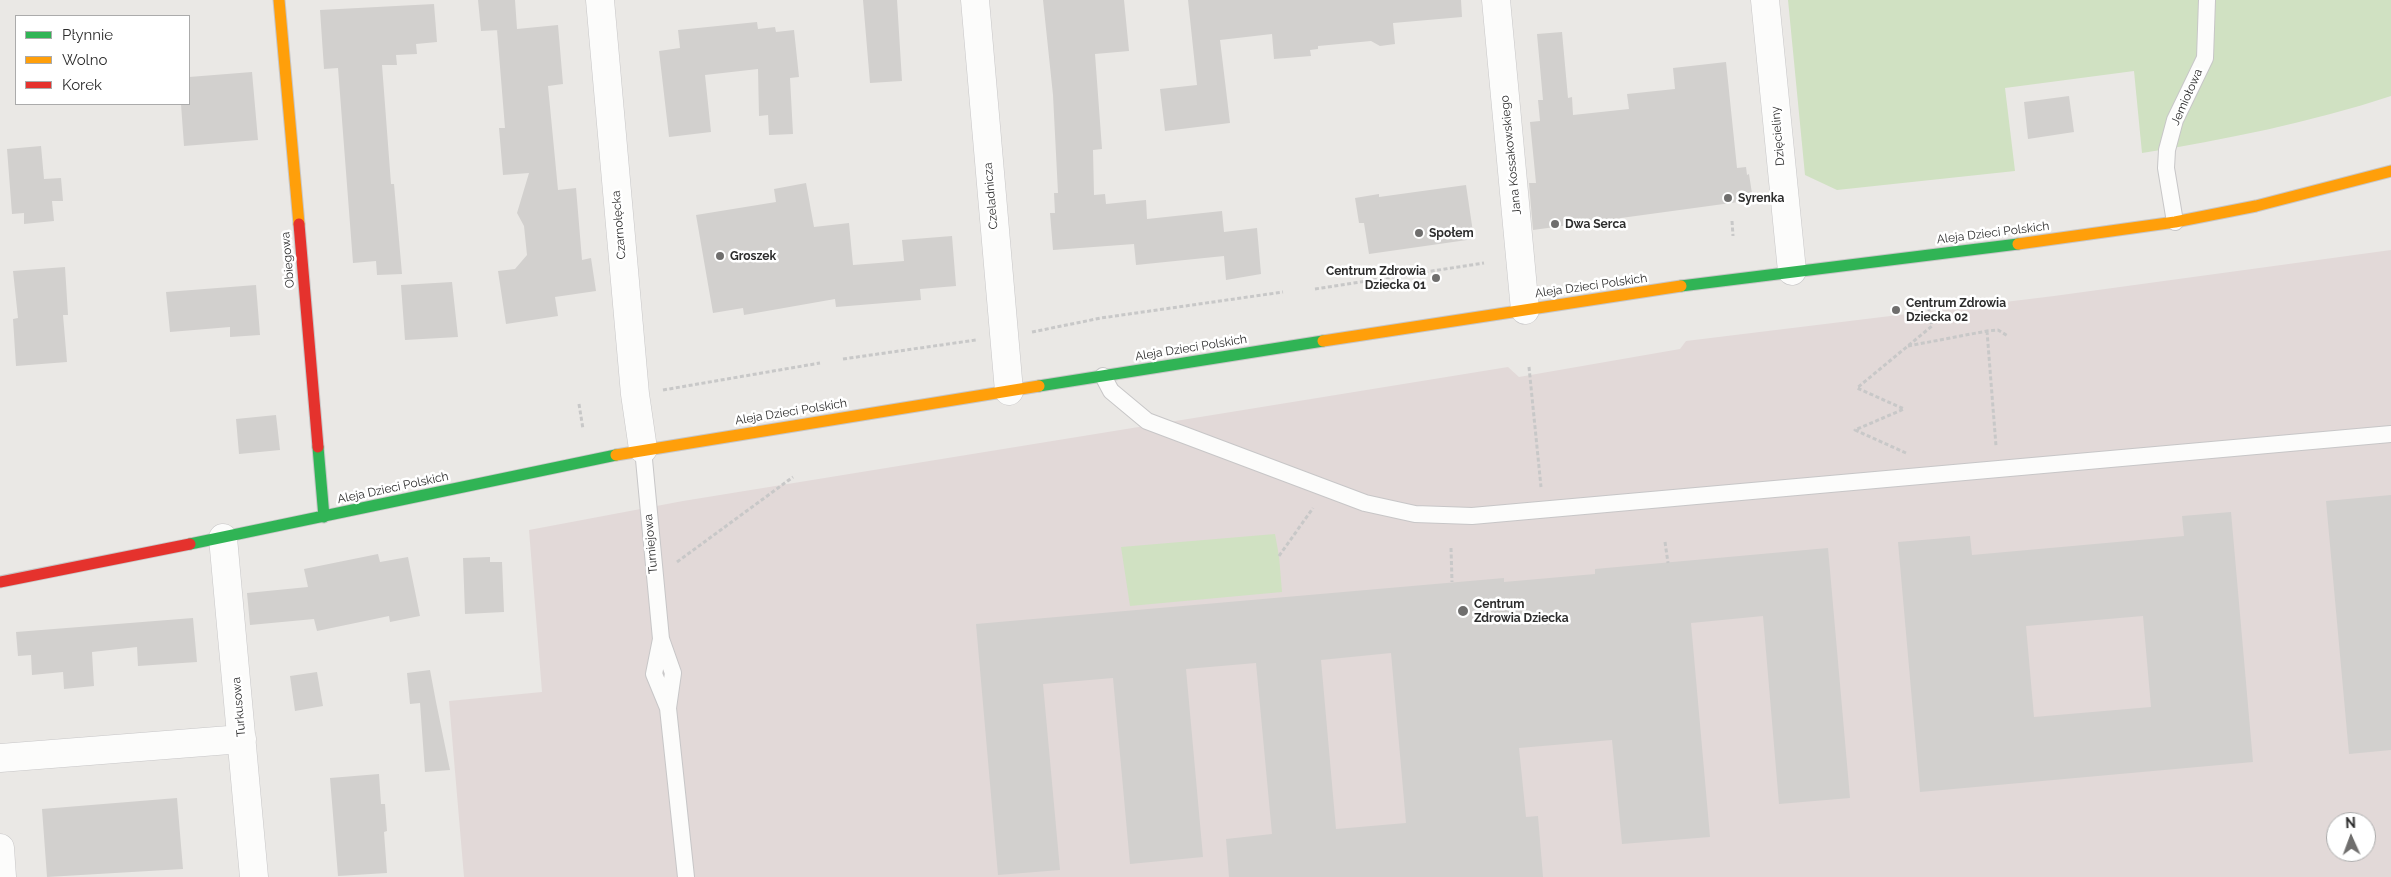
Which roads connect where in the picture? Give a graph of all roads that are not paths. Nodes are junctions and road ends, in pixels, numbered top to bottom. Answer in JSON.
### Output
{"nodes":[{"id":1,"x":280,"y":0,"type":"edge"},
{"id":2,"x":600,"y":0,"type":"edge"},
{"id":3,"x":975,"y":0,"type":"edge"},
{"id":4,"x":1496,"y":0,"type":"edge"},
{"id":5,"x":1765,"y":0,"type":"edge"},
{"id":6,"x":2207,"y":0,"type":"edge"},
{"id":7,"x":2391,"y":171,"type":"edge"},
{"id":8,"x":2175,"y":222,"type":"junction"},
{"id":9,"x":1792,"y":271,"type":"junction"},
{"id":10,"x":1525,"y":310,"type":"junction"},
{"id":11,"x":1103,"y":376,"type":"junction"},
{"id":12,"x":1009,"y":391,"type":"junction"},
{"id":13,"x":2391,"y":434,"type":"edge"},
{"id":14,"x":643,"y":450,"type":"junction"},
{"id":15,"x":324,"y":517,"type":"junction"},
{"id":16,"x":223,"y":538,"type":"junction"},
{"id":17,"x":0,"y":582,"type":"edge"},
{"id":18,"x":242,"y":739,"type":"junction"},
{"id":19,"x":0,"y":758,"type":"edge"},
{"id":20,"x":0,"y":848,"type":"edge"},
{"id":21,"x":2,"y":877,"type":"edge"},
{"id":22,"x":254,"y":877,"type":"edge"},
{"id":23,"x":686,"y":877,"type":"edge"}],
"edges":[{"from":1,"to":15,"type":"street","name":"Obiegowa"},
{"from":2,"to":14,"type":"street","name":"Czarnołęcka"},
{"from":3,"to":12,"type":"street","name":"Czeladnicza"},
{"from":4,"to":10,"type":"street","name":"Jana Kossakowskiego"},
{"from":5,"to":9,"type":"street","name":"Dzięcieliny"},
{"from":6,"to":8,"type":"lane","name":"Jemiołowa"},
{"from":7,"to":8,"type":"street","name":"Aleja Dzieci Polskich"},
{"from":8,"to":9,"type":"street","name":"Aleja Dzieci Polskich"},
{"from":9,"to":10,"type":"street","name":"Aleja Dzieci Polskich"},
{"from":10,"to":11,"type":"street","name":"Aleja Dzieci Polskich"},
{"from":11,"to":12,"type":"street","name":"Aleja Dzieci Polskich"},
{"from":11,"to":13,"type":"lane"},
{"from":12,"to":14,"type":"street","name":"Aleja Dzieci Polskich"},
{"from":14,"to":15,"type":"street","name":"Aleja Dzieci Polskich"},
{"from":14,"to":23,"type":"lane","name":"Turniejowa"},
{"from":15,"to":16,"type":"street","name":"Aleja Dzieci Polskich"},
{"from":16,"to":17,"type":"street","name":"Aleja Dzieci Polskich"},
{"from":16,"to":18,"type":"street","name":"Turkusowa"},
{"from":18,"to":19,"type":"street"},
{"from":18,"to":22,"type":"street","name":"Turkusowa"},
{"from":20,"to":21,"type":"street"}]}
